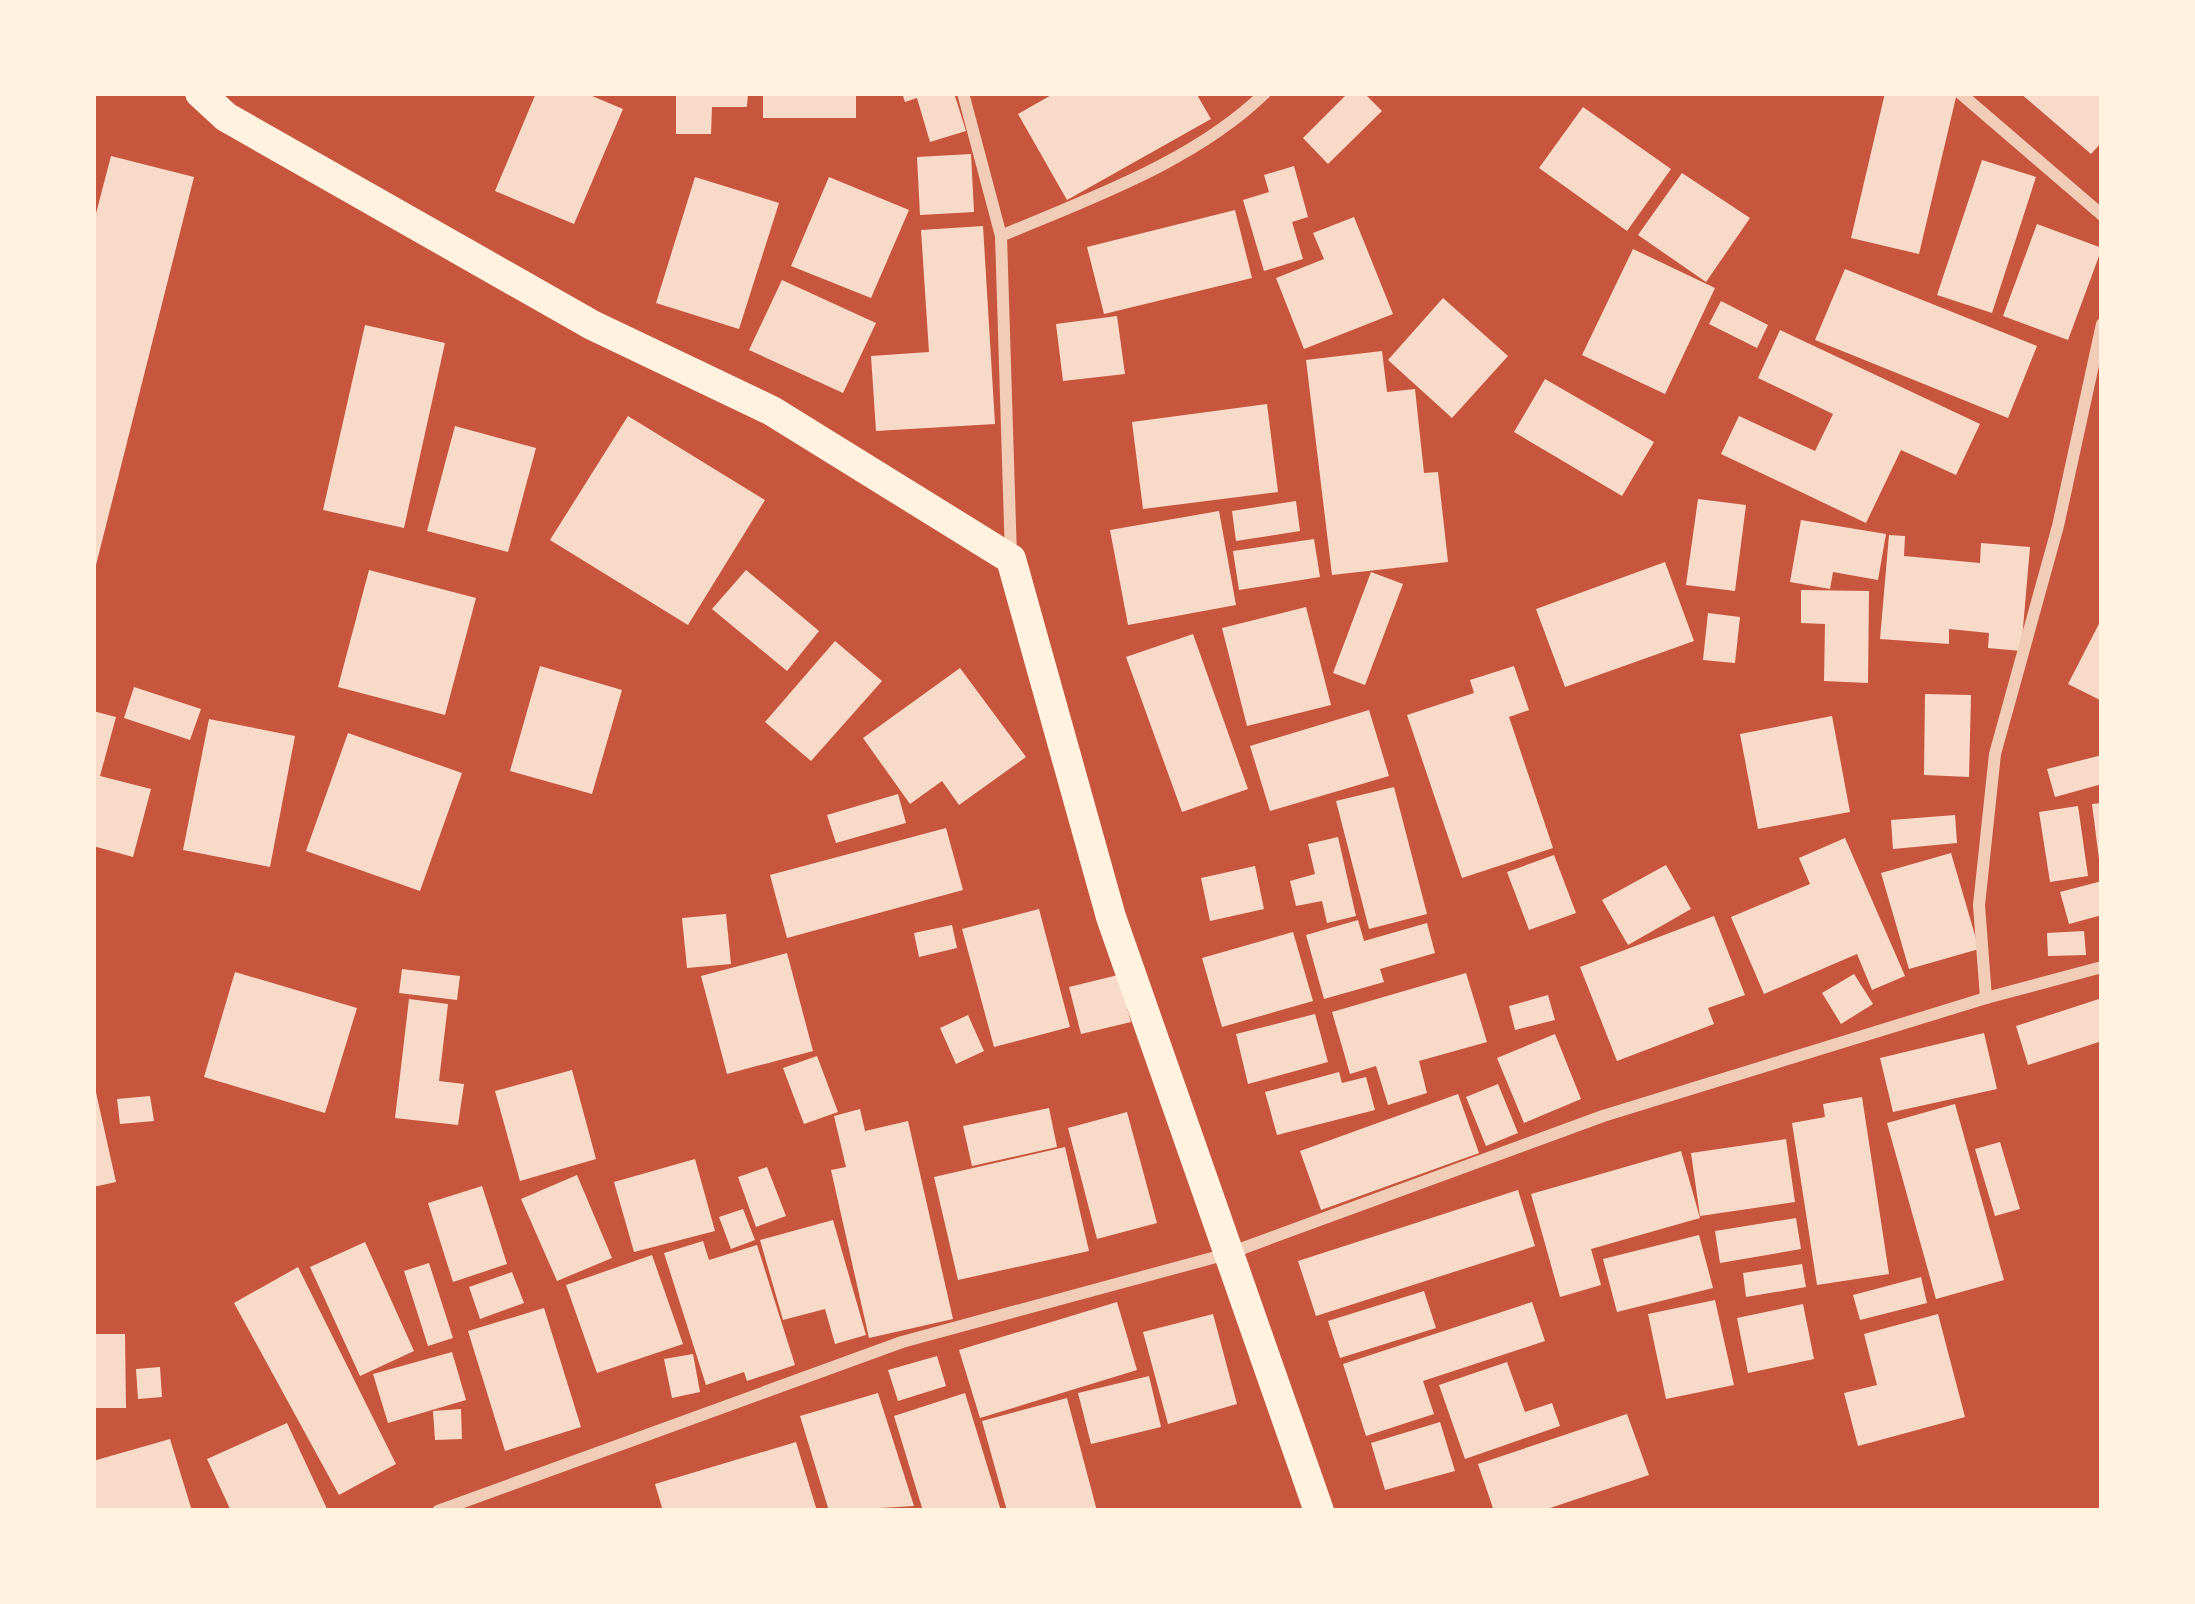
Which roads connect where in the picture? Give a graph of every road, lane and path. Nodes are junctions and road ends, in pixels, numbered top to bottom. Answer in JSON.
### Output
{"nodes":[{"id":1,"x":200,"y":93,"type":"edge"},
{"id":2,"x":963,"y":93,"type":"edge"},
{"id":3,"x":1265,"y":93,"type":"edge"},
{"id":4,"x":1960,"y":93,"type":"edge"},
{"id":5,"x":2102,"y":215,"type":"edge"},
{"id":6,"x":1001,"y":236,"type":"junction"},
{"id":7,"x":2102,"y":324,"type":"edge"},
{"id":8,"x":1011,"y":559,"type":"junction"},
{"id":9,"x":2102,"y":967,"type":"edge"},
{"id":10,"x":1986,"y":998,"type":"junction"},
{"id":11,"x":1227,"y":1254,"type":"junction"},
{"id":12,"x":438,"y":1511,"type":"edge"},
{"id":13,"x":1319,"y":1511,"type":"edge"}],
"edges":[{"from":1,"to":8,"type":"main road"},
{"from":2,"to":6,"type":"street"},
{"from":3,"to":6,"type":"street"},
{"from":4,"to":5,"type":"street"},
{"from":6,"to":8,"type":"street"},
{"from":7,"to":10,"type":"street"},
{"from":8,"to":11,"type":"main road"},
{"from":9,"to":10,"type":"street"},
{"from":10,"to":11,"type":"street"},
{"from":11,"to":12,"type":"street"},
{"from":11,"to":13,"type":"main road"}]}
